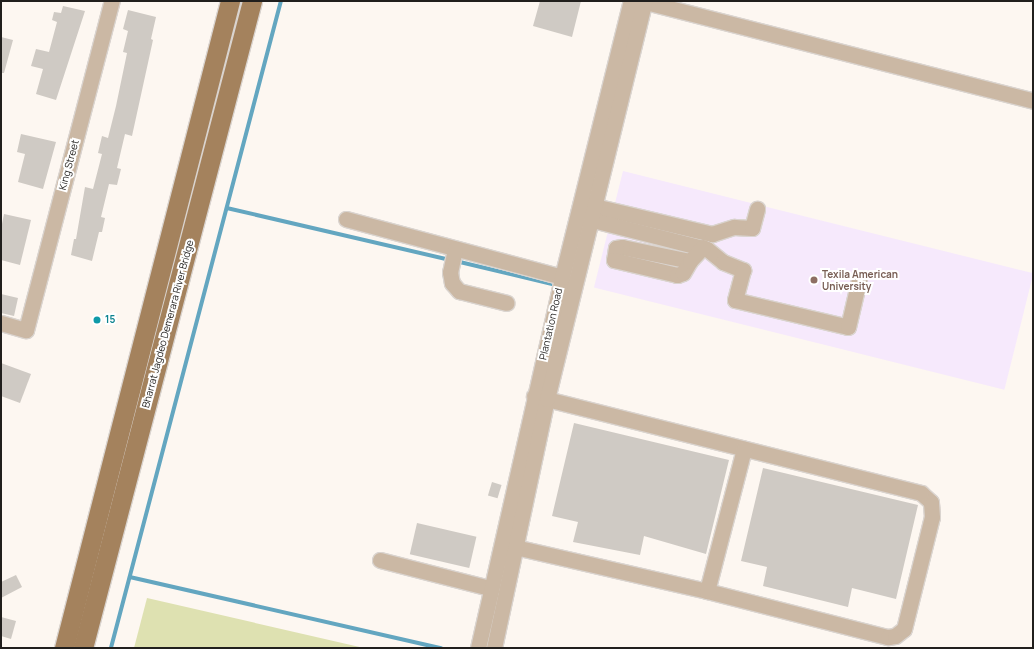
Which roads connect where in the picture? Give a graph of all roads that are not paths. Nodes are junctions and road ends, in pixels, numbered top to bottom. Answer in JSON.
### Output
{"nodes":[{"id":1,"x":112,"y":1,"type":"edge"},
{"id":2,"x":230,"y":1,"type":"edge"},
{"id":3,"x":252,"y":1,"type":"edge"},
{"id":4,"x":641,"y":1,"type":"edge"},
{"id":5,"x":1033,"y":101,"type":"edge"},
{"id":6,"x":757,"y":209,"type":"dead end"},
{"id":7,"x":586,"y":211,"type":"junction"},
{"id":8,"x":346,"y":219,"type":"dead end"},
{"id":9,"x":712,"y":234,"type":"junction"},
{"id":10,"x":705,"y":248,"type":"junction"},
{"id":11,"x":455,"y":249,"type":"junction"},
{"id":12,"x":690,"y":261,"type":"dead end"},
{"id":13,"x":562,"y":277,"type":"junction"},
{"id":14,"x":859,"y":280,"type":"dead end"},
{"id":15,"x":507,"y":303,"type":"dead end"},
{"id":16,"x":1,"y":323,"type":"edge"},
{"id":17,"x":541,"y":397,"type":"junction"},
{"id":18,"x":744,"y":449,"type":"junction"},
{"id":19,"x":515,"y":547,"type":"junction"},
{"id":20,"x":380,"y":560,"type":"dead end"},
{"id":21,"x":490,"y":588,"type":"junction"},
{"id":22,"x":707,"y":591,"type":"junction"},
{"id":23,"x":64,"y":648,"type":"edge"},
{"id":24,"x":83,"y":648,"type":"edge"},
{"id":25,"x":478,"y":648,"type":"edge"},
{"id":26,"x":494,"y":648,"type":"edge"}],
"edges":[{"from":1,"to":16,"type":"street","name":"King Street"},
{"from":2,"to":23,"type":"main road","name":"Bharrat Jagdeo Demerara River Bridge"},
{"from":3,"to":24,"type":"main road","name":"Bharrat Jagdeo Demerara River Bridge"},
{"from":4,"to":5,"type":"street"},
{"from":4,"to":7,"type":"street","name":"Plantation Road"},
{"from":6,"to":9,"type":"street"},
{"from":7,"to":9,"type":"street"},
{"from":7,"to":10,"type":"street"},
{"from":7,"to":13,"type":"street","name":"Plantation Road"},
{"from":7,"to":17,"type":"street","name":"Plantation Road"},
{"from":8,"to":11,"type":"street"},
{"from":9,"to":10,"type":"street"},
{"from":10,"to":12,"type":"street"},
{"from":10,"to":14,"type":"street"},
{"from":11,"to":13,"type":"street"},
{"from":11,"to":15,"type":"street"},
{"from":13,"to":17,"type":"street","name":"Plantation Road"},
{"from":17,"to":18,"type":"street"},
{"from":17,"to":19,"type":"street","name":"Plantation Road"},
{"from":17,"to":21,"type":"street","name":"Plantation Road"},
{"from":18,"to":22,"type":"street"},
{"from":18,"to":22,"type":"street"},
{"from":19,"to":22,"type":"street"},
{"from":19,"to":26,"type":"street","name":"Plantation Road"},
{"from":20,"to":21,"type":"street"},
{"from":21,"to":25,"type":"street","name":"Plantation Road"}]}
